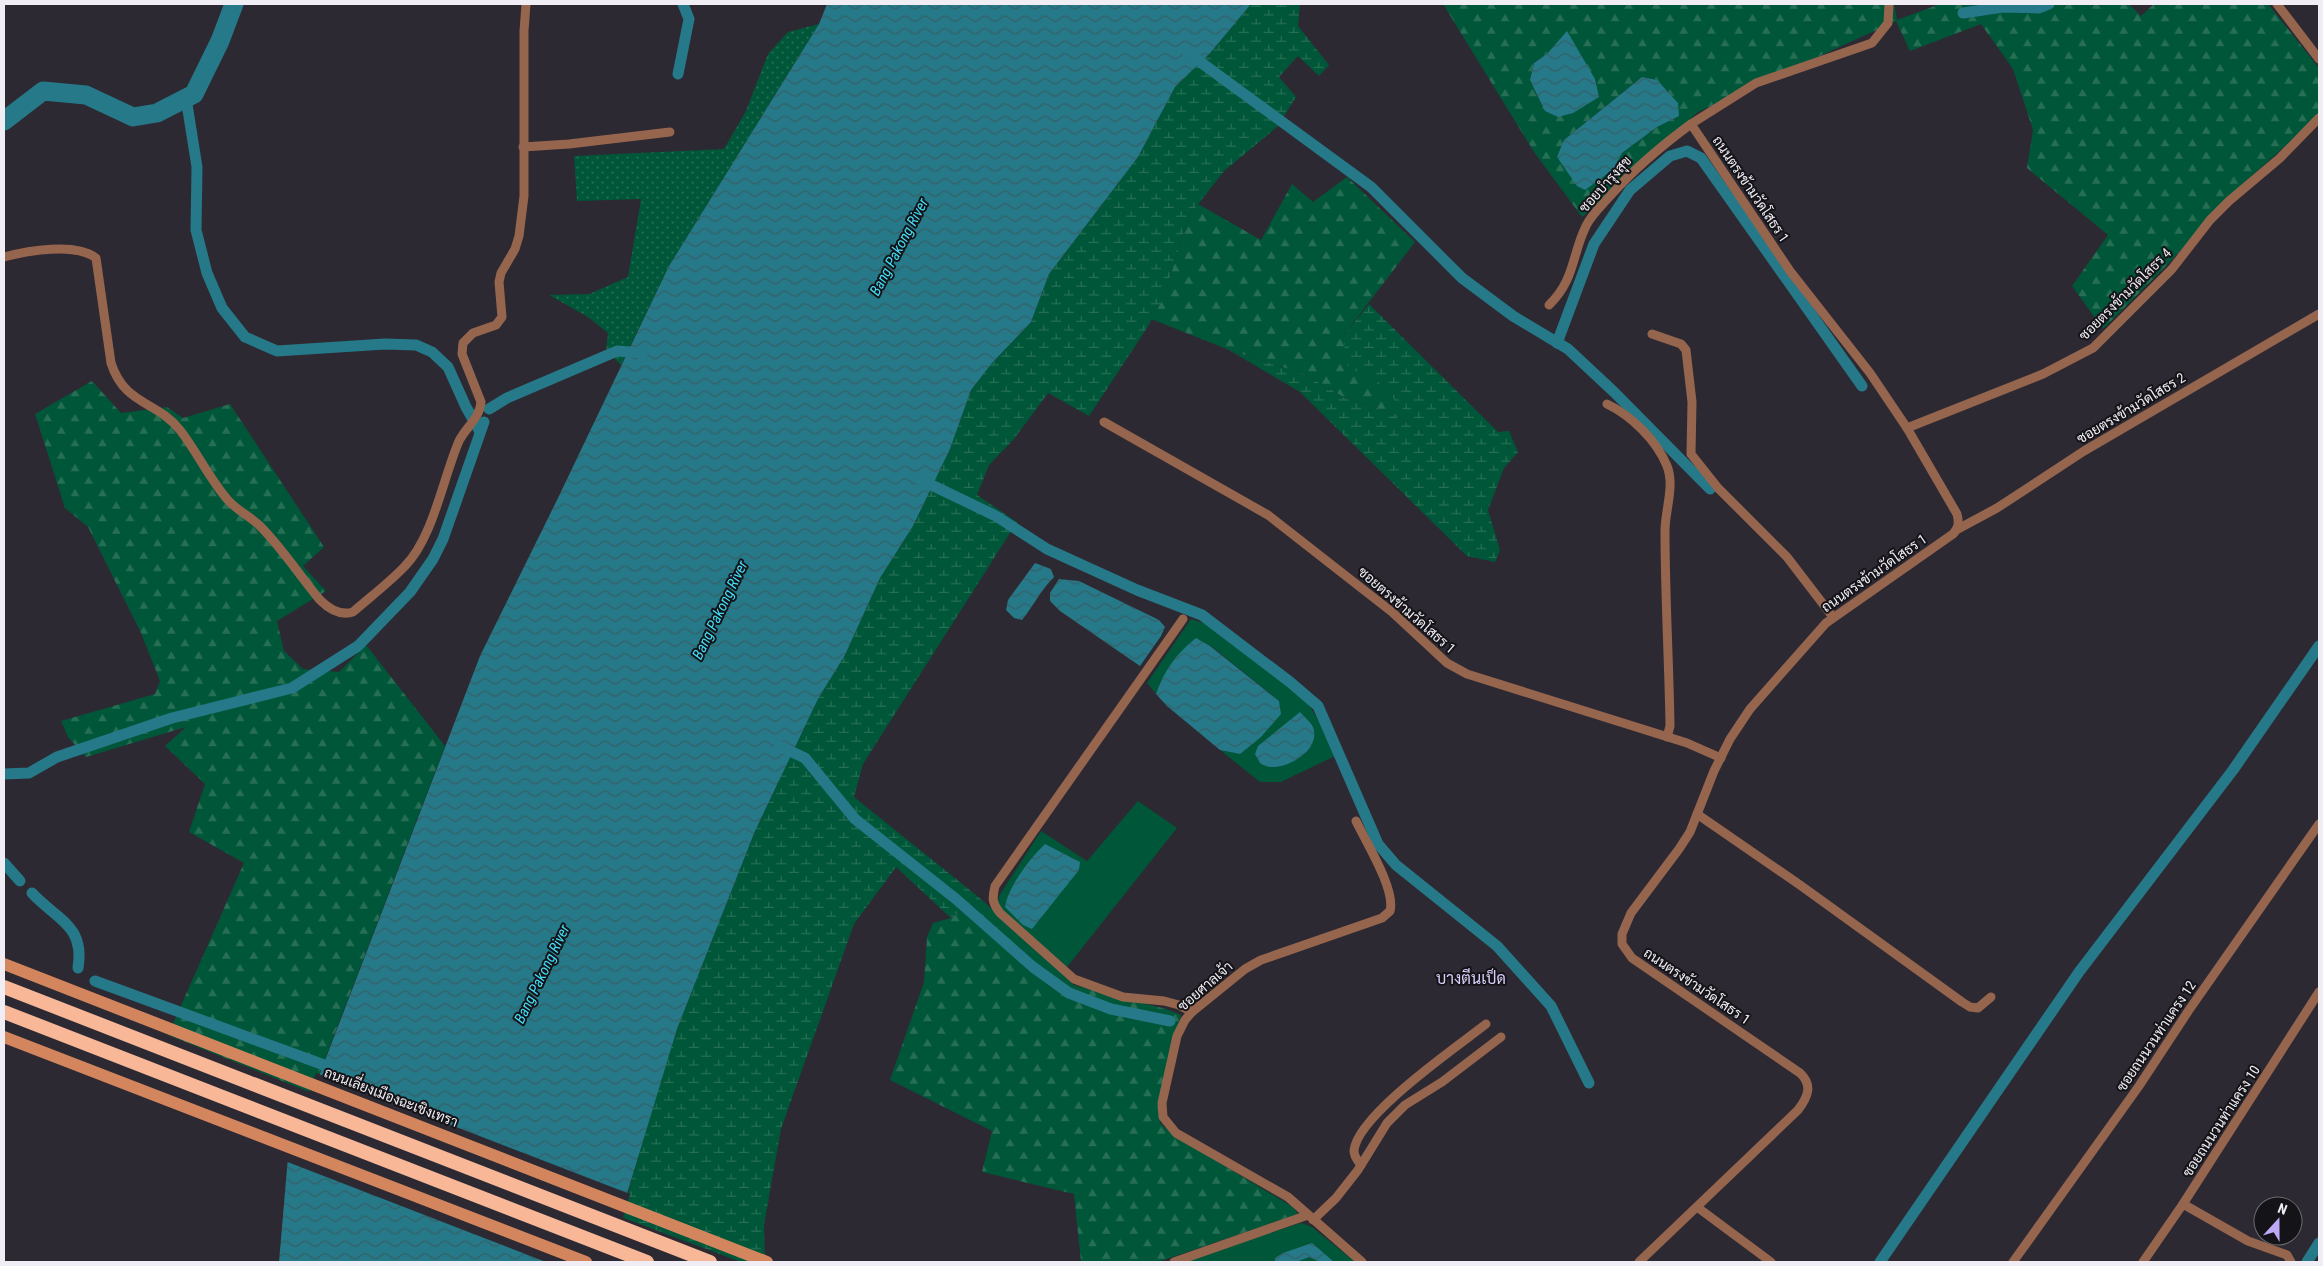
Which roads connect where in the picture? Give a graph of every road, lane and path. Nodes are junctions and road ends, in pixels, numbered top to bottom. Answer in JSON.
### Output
{"nodes":[{"id":1,"x":526,"y":4,"type":"edge"},
{"id":2,"x":1889,"y":4,"type":"edge"},
{"id":3,"x":2277,"y":4,"type":"edge"},
{"id":4,"x":2319,"y":59,"type":"edge"},
{"id":5,"x":2319,"y":118,"type":"edge"},
{"id":6,"x":1690,"y":124,"type":"junction"},
{"id":7,"x":670,"y":132,"type":"dead end"},
{"id":8,"x":523,"y":147,"type":"junction"},
{"id":9,"x":4,"y":257,"type":"edge"},
{"id":10,"x":1549,"y":305,"type":"dead end"},
{"id":11,"x":2319,"y":314,"type":"edge"},
{"id":12,"x":1652,"y":334,"type":"dead end"},
{"id":13,"x":1607,"y":404,"type":"dead end"},
{"id":14,"x":1104,"y":422,"type":"dead end"},
{"id":15,"x":1907,"y":428,"type":"junction"},
{"id":16,"x":1958,"y":529,"type":"junction"},
{"id":17,"x":1833,"y":617,"type":"junction"},
{"id":18,"x":1183,"y":619,"type":"dead end"},
{"id":19,"x":1668,"y":737,"type":"junction"},
{"id":20,"x":1721,"y":758,"type":"junction"},
{"id":21,"x":1697,"y":814,"type":"junction"},
{"id":22,"x":1356,"y":821,"type":"dead end"},
{"id":23,"x":2319,"y":824,"type":"edge"},
{"id":24,"x":4,"y":964,"type":"edge"},
{"id":25,"x":4,"y":987,"type":"edge"},
{"id":26,"x":2319,"y":992,"type":"edge"},
{"id":27,"x":1991,"y":997,"type":"dead end"},
{"id":28,"x":4,"y":1012,"type":"edge"},
{"id":29,"x":1192,"y":1012,"type":"junction"},
{"id":30,"x":1486,"y":1024,"type":"dead end"},
{"id":31,"x":4,"y":1036,"type":"edge"},
{"id":32,"x":1501,"y":1037,"type":"dead end"},
{"id":33,"x":1361,"y":1165,"type":"junction"},
{"id":34,"x":2183,"y":1204,"type":"junction"},
{"id":35,"x":1697,"y":1207,"type":"junction"},
{"id":36,"x":1311,"y":1217,"type":"junction"},
{"id":37,"x":586,"y":1262,"type":"edge"},
{"id":38,"x":647,"y":1262,"type":"edge"},
{"id":39,"x":710,"y":1262,"type":"edge"},
{"id":40,"x":767,"y":1262,"type":"edge"},
{"id":41,"x":1174,"y":1262,"type":"edge"},
{"id":42,"x":1362,"y":1262,"type":"edge"},
{"id":43,"x":1639,"y":1262,"type":"edge"},
{"id":44,"x":1771,"y":1262,"type":"edge"},
{"id":45,"x":2013,"y":1262,"type":"edge"},
{"id":46,"x":2143,"y":1262,"type":"edge"},
{"id":47,"x":2291,"y":1262,"type":"edge"}],
"edges":[{"from":1,"to":8,"type":"street"},
{"from":2,"to":6,"type":"street"},
{"from":3,"to":4,"type":"street"},
{"from":5,"to":15,"type":"street","name":"ซอยตรงข้ามวัดโสธร 4"},
{"from":6,"to":10,"type":"street","name":"ซอยบำรุงสุข"},
{"from":6,"to":15,"type":"street","name":"ถนนตรงข้ามวัดโสธร 1"},
{"from":7,"to":8,"type":"street"},
{"from":8,"to":9,"type":"street"},
{"from":11,"to":16,"type":"street","name":"ซอยตรงข้ามวัดโสธร 2"},
{"from":12,"to":17,"type":"street"},
{"from":13,"to":19,"type":"street"},
{"from":14,"to":19,"type":"street","name":"ซอยตรงข้ามวัดโสธร 1"},
{"from":15,"to":16,"type":"street","name":"ถนนตรงข้ามวัดโสธร 1"},
{"from":16,"to":17,"type":"street","name":"ถนนตรงข้ามวัดโสธร 1"},
{"from":17,"to":20,"type":"street","name":"ถนนตรงข้ามวัดโสธร 1"},
{"from":18,"to":29,"type":"street"},
{"from":19,"to":20,"type":"street","name":"ซอยตรงข้ามวัดโสธร 1"},
{"from":20,"to":21,"type":"street","name":"ถนนตรงข้ามวัดโสธร 1"},
{"from":21,"to":27,"type":"street"},
{"from":21,"to":35,"type":"street","name":"ถนนตรงข้ามวัดโสธร 1"},
{"from":22,"to":29,"type":"street","name":"ซอยศาลเจ้า"},
{"from":23,"to":45,"type":"street","name":"ซอยถนนวนท่าแครง 12"},
{"from":24,"to":40,"type":"main road","name":"ถนนเลี่ยงเมืองฉะเชิงเทรา"},
{"from":25,"to":39,"type":"highway"},
{"from":26,"to":34,"type":"street","name":"ซอยถนนวนท่าแครง 10"},
{"from":28,"to":38,"type":"highway"},
{"from":29,"to":36,"type":"street","name":"ซอยศาลเจ้า"},
{"from":30,"to":33,"type":"street"},
{"from":31,"to":37,"type":"main road"},
{"from":32,"to":33,"type":"street"},
{"from":33,"to":36,"type":"street"},
{"from":34,"to":46,"type":"street","name":"ซอยถนนวนท่าแครง 10"},
{"from":34,"to":47,"type":"street"},
{"from":35,"to":43,"type":"street"},
{"from":35,"to":44,"type":"street"},
{"from":36,"to":41,"type":"street"},
{"from":36,"to":42,"type":"street","name":"ซอยศาลเจ้า"}]}
